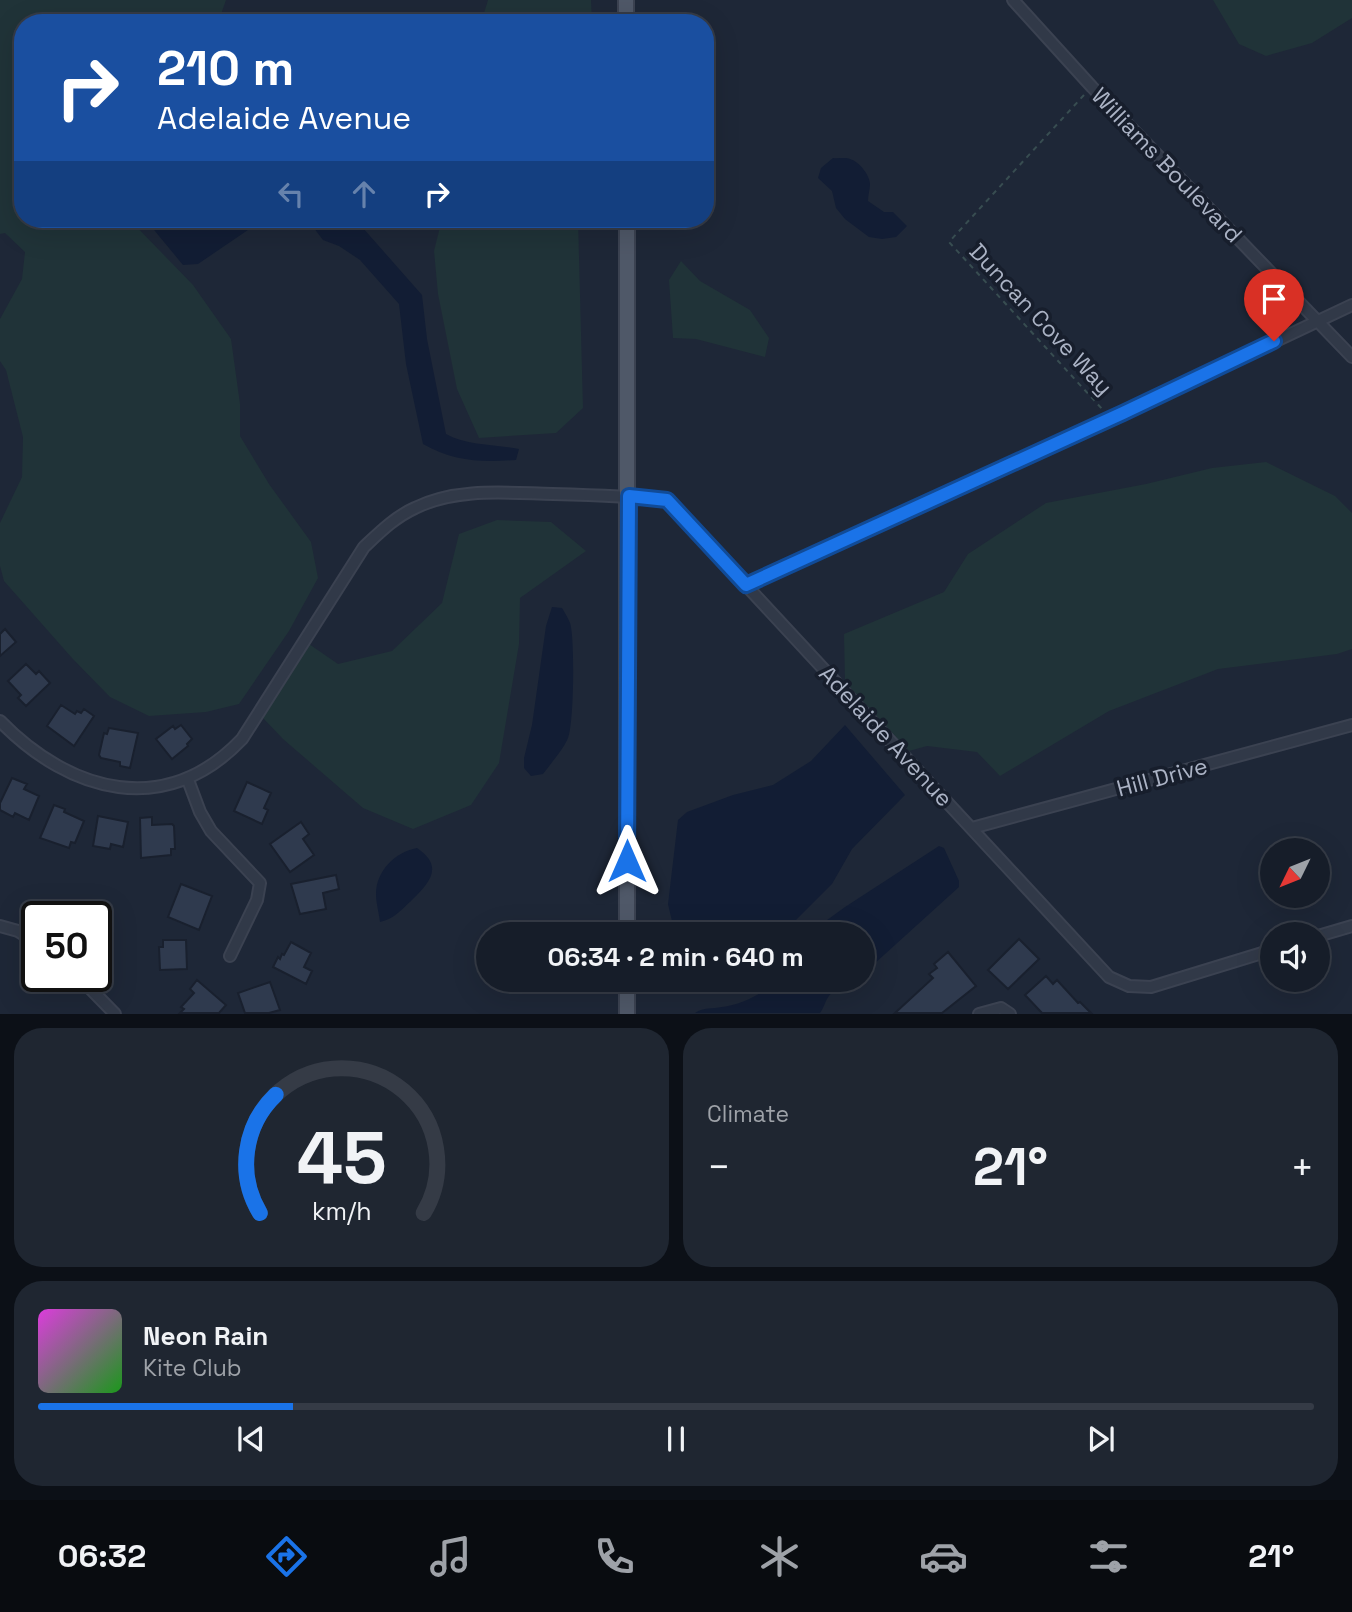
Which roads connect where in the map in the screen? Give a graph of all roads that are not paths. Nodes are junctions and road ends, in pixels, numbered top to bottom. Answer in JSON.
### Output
{"nodes":[{"id":1,"x":1013,"y":0,"type":"edge"},
{"id":2,"x":627,"y":228,"type":"edge"},
{"id":3,"x":1352,"y":305,"type":"edge"},
{"id":4,"x":1318,"y":320,"type":"junction"},
{"id":5,"x":1352,"y":357,"type":"edge"},
{"id":6,"x":629,"y":496,"type":"junction"},
{"id":7,"x":746,"y":585,"type":"junction"},
{"id":8,"x":0,"y":721,"type":"edge"},
{"id":9,"x":1352,"y":726,"type":"edge"},
{"id":10,"x":188,"y":780,"type":"junction"},
{"id":11,"x":972,"y":828,"type":"junction"},
{"id":12,"x":627,"y":922,"type":"edge"},
{"id":13,"x":0,"y":926,"type":"edge"},
{"id":14,"x":1352,"y":926,"type":"edge"},
{"id":15,"x":1330,"y":932,"type":"edge"},
{"id":16,"x":21,"y":933,"type":"edge"},
{"id":17,"x":1260,"y":954,"type":"edge"},
{"id":18,"x":230,"y":956,"type":"dead end"},
{"id":19,"x":94,"y":992,"type":"edge"},
{"id":20,"x":627,"y":992,"type":"edge"},
{"id":21,"x":116,"y":1013,"type":"edge"},
{"id":22,"x":627,"y":1013,"type":"edge"},
{"id":23,"x":979,"y":1013,"type":"edge"},
{"id":24,"x":1010,"y":1013,"type":"edge"}],
"edges":[{"from":1,"to":4,"type":"street","name":"Williams Boulevard"},
{"from":2,"to":6,"type":"main road"},
{"from":3,"to":4,"type":"street"},
{"from":4,"to":5,"type":"street","name":"Williams Boulevard"},
{"from":4,"to":7,"type":"street"},
{"from":6,"to":7,"type":"street","name":"Adelaide Avenue"},
{"from":6,"to":10,"type":"street","name":"Adelaide Avenue"},
{"from":6,"to":12,"type":"main road"},
{"from":7,"to":11,"type":"street","name":"Adelaide Avenue"},
{"from":8,"to":10,"type":"street","name":"Adelaide Avenue"},
{"from":9,"to":11,"type":"street","name":"Hill Drive"},
{"from":10,"to":18,"type":"street"},
{"from":11,"to":17,"type":"street","name":"Adelaide Avenue"},
{"from":13,"to":16,"type":"street"},
{"from":14,"to":15,"type":"street"},
{"from":19,"to":21,"type":"street"},
{"from":20,"to":22,"type":"main road"},
{"from":23,"to":24,"type":"street"}]}
